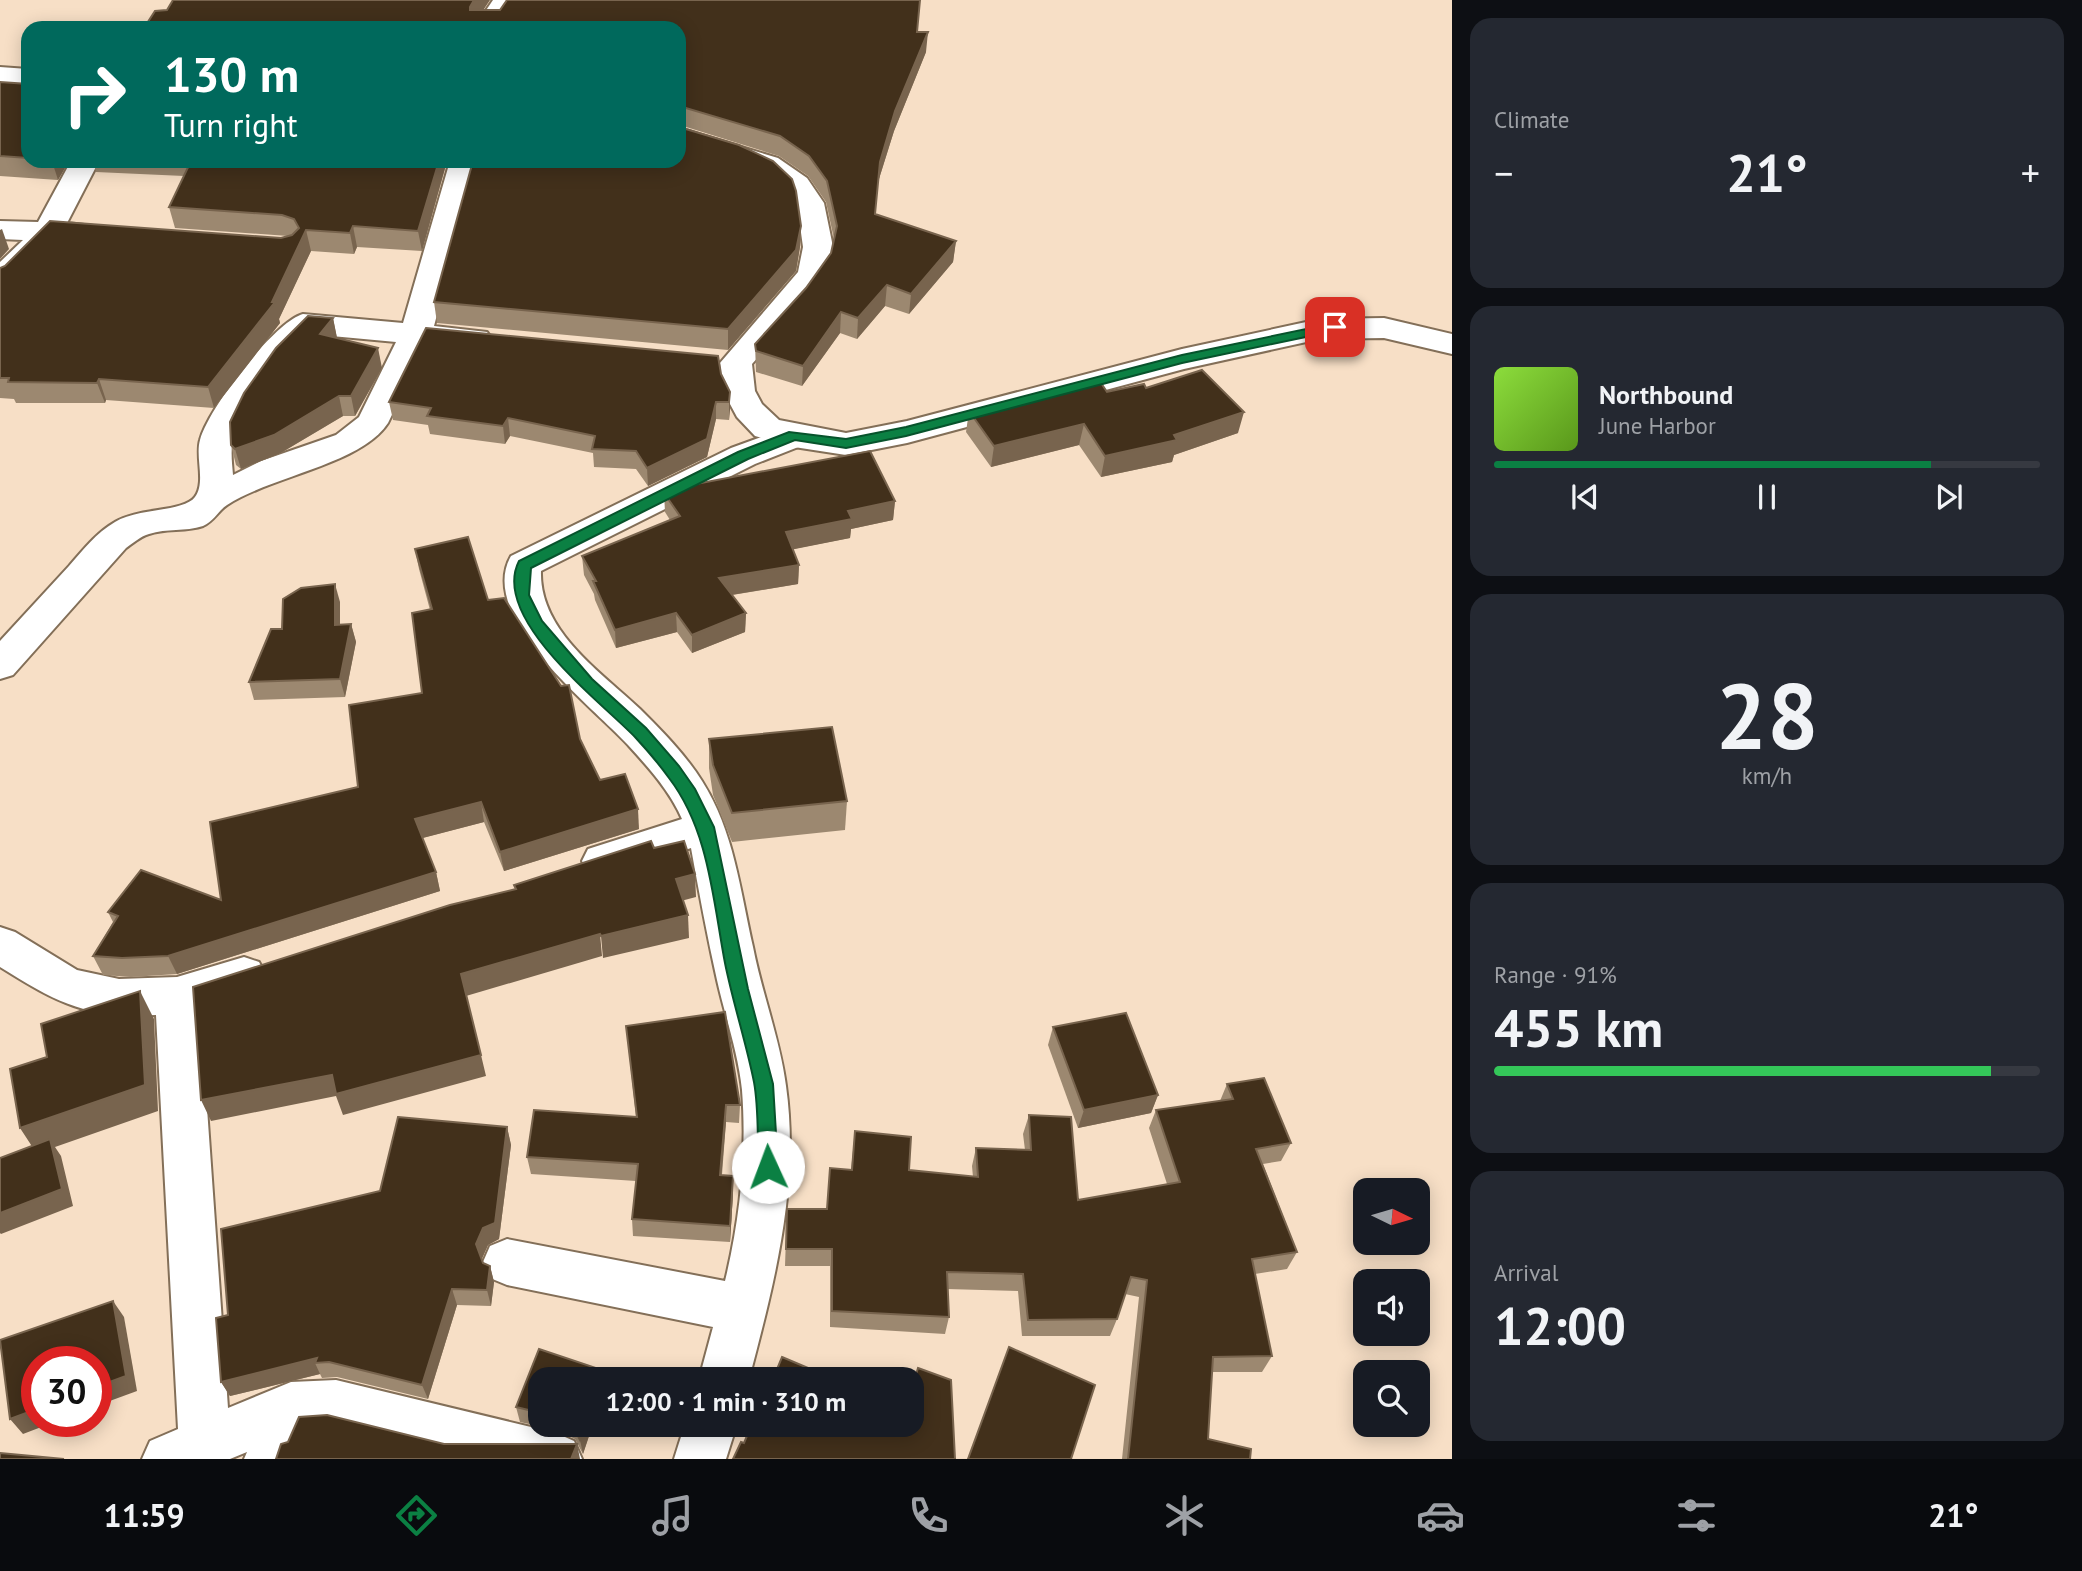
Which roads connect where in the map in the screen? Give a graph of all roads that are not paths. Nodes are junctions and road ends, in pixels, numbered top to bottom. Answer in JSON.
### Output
{"nodes":[{"id":1,"x":506,"y":0,"type":"edge"},
{"id":2,"x":492,"y":21,"type":"edge"},
{"id":3,"x":0,"y":75,"type":"edge"},
{"id":4,"x":21,"y":76,"type":"edge"},
{"id":5,"x":686,"y":138,"type":"edge"},
{"id":6,"x":81,"y":168,"type":"edge"},
{"id":7,"x":462,"y":168,"type":"edge"},
{"id":8,"x":0,"y":230,"type":"edge"},
{"id":9,"x":49,"y":230,"type":"junction"},
{"id":10,"x":119,"y":235,"type":"edge"},
{"id":11,"x":0,"y":279,"type":"edge"},
{"id":12,"x":416,"y":333,"type":"junction"},
{"id":13,"x":511,"y":343,"type":"edge"},
{"id":14,"x":1452,"y":344,"type":"edge"},
{"id":15,"x":794,"y":436,"type":"junction"},
{"id":16,"x":213,"y":498,"type":"junction"},
{"id":17,"x":0,"y":664,"type":"edge"},
{"id":18,"x":706,"y":827,"type":"junction"},
{"id":19,"x":564,"y":873,"type":"edge"},
{"id":20,"x":0,"y":945,"type":"edge"},
{"id":21,"x":280,"y":964,"type":"edge"},
{"id":22,"x":177,"y":996,"type":"junction"},
{"id":23,"x":507,"y":1262,"type":"dead end"},
{"id":24,"x":743,"y":1309,"type":"junction"},
{"id":25,"x":727,"y":1367,"type":"edge"},
{"id":26,"x":290,"y":1408,"type":"junction"},
{"id":27,"x":707,"y":1437,"type":"edge"},
{"id":28,"x":186,"y":1451,"type":"edge"},
{"id":29,"x":270,"y":1459,"type":"edge"},
{"id":30,"x":556,"y":1459,"type":"edge"},
{"id":31,"x":700,"y":1459,"type":"edge"}],
"edges":[{"from":1,"to":2,"type":"street"},
{"from":3,"to":4,"type":"street"},
{"from":5,"to":15,"type":"street"},
{"from":6,"to":9,"type":"street"},
{"from":7,"to":12,"type":"street"},
{"from":8,"to":9,"type":"street"},
{"from":9,"to":10,"type":"street"},
{"from":9,"to":11,"type":"street"},
{"from":12,"to":13,"type":"street"},
{"from":12,"to":16,"type":"street"},
{"from":12,"to":16,"type":"street"},
{"from":14,"to":15,"type":"street"},
{"from":15,"to":18,"type":"street"},
{"from":16,"to":17,"type":"street"},
{"from":18,"to":19,"type":"street"},
{"from":18,"to":24,"type":"street"},
{"from":20,"to":22,"type":"street"},
{"from":21,"to":22,"type":"street"},
{"from":22,"to":28,"type":"street"},
{"from":23,"to":24,"type":"street"},
{"from":24,"to":25,"type":"street"},
{"from":26,"to":28,"type":"street"},
{"from":26,"to":29,"type":"street"},
{"from":26,"to":30,"type":"street"},
{"from":27,"to":31,"type":"street"}]}
